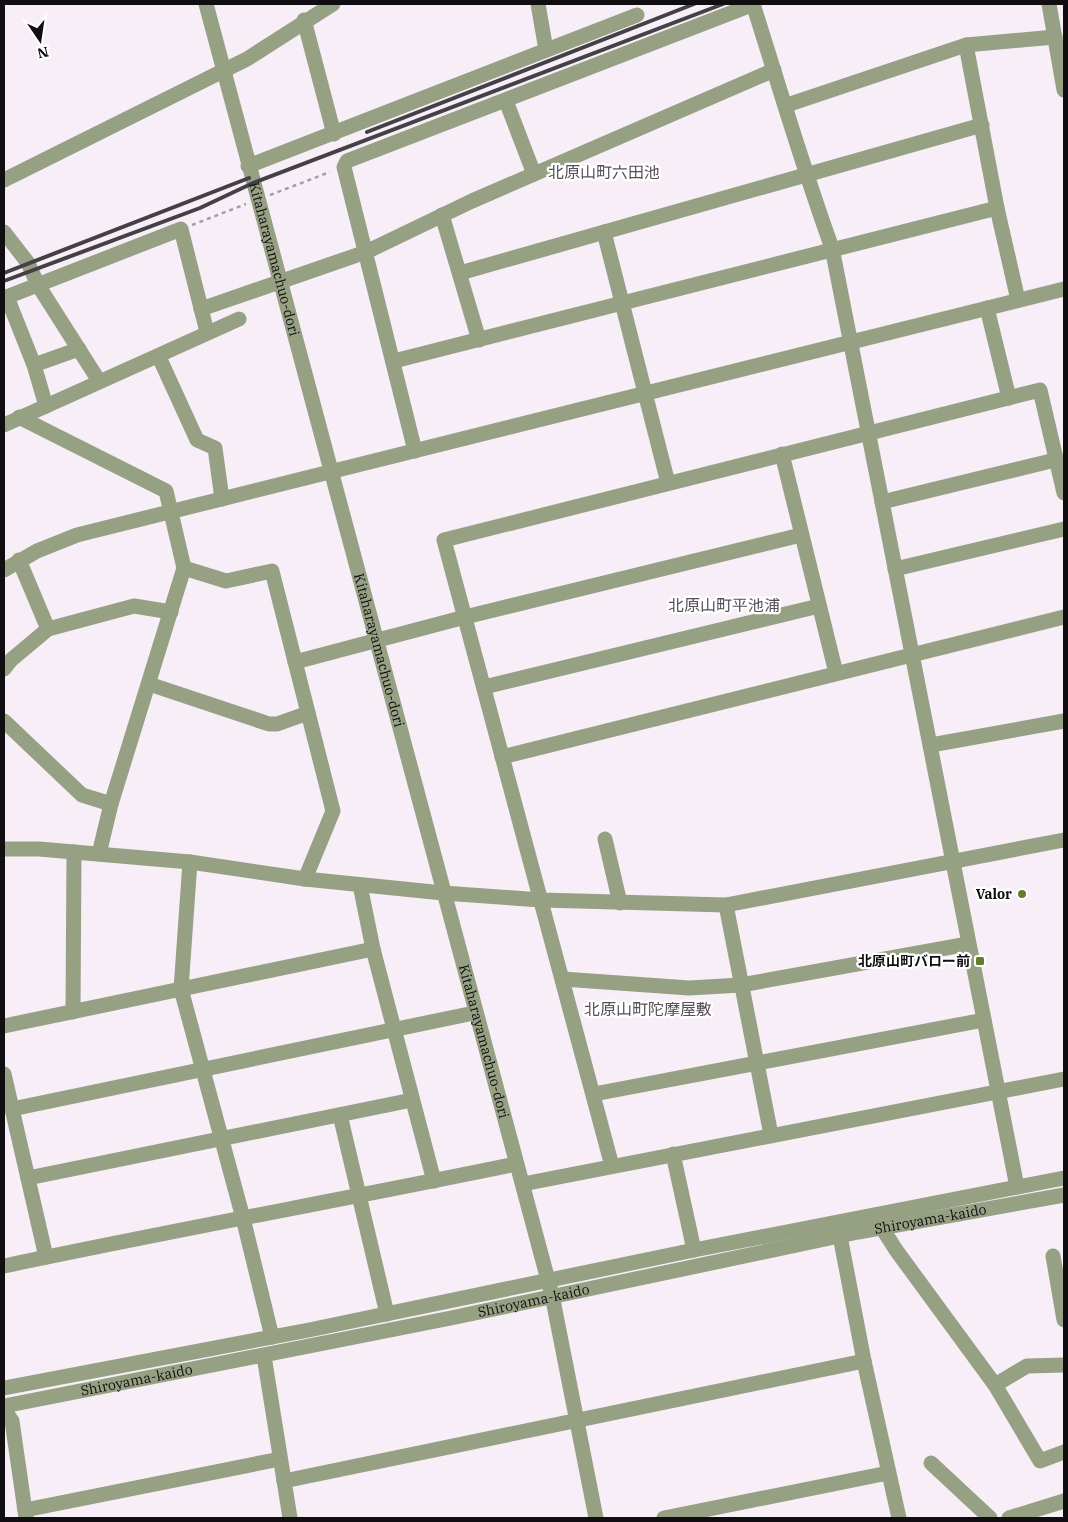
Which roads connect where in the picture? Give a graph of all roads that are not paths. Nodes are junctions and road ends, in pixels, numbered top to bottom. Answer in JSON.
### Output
{"nodes":[{"id":1,"x":206,"y":4,"type":"edge"},
{"id":2,"x":333,"y":4,"type":"edge"},
{"id":3,"x":538,"y":4,"type":"edge"},
{"id":4,"x":1049,"y":4,"type":"edge"},
{"id":5,"x":746,"y":5,"type":"edge"},
{"id":6,"x":637,"y":15,"type":"dead end"},
{"id":7,"x":304,"y":20,"type":"junction"},
{"id":8,"x":966,"y":45,"type":"junction"},
{"id":9,"x":1059,"y":47,"type":"edge"},
{"id":10,"x":546,"y":50,"type":"junction"},
{"id":11,"x":222,"y":70,"type":"junction"},
{"id":12,"x":774,"y":70,"type":"junction"},
{"id":13,"x":1064,"y":90,"type":"edge"},
{"id":14,"x":506,"y":101,"type":"junction"},
{"id":15,"x":786,"y":105,"type":"junction"},
{"id":16,"x":982,"y":125,"type":"junction"},
{"id":17,"x":334,"y":134,"type":"junction"},
{"id":18,"x":248,"y":166,"type":"junction"},
{"id":19,"x":534,"y":174,"type":"junction"},
{"id":20,"x":806,"y":176,"type":"junction"},
{"id":21,"x":4,"y":180,"type":"edge"},
{"id":22,"x":996,"y":208,"type":"junction"},
{"id":23,"x":442,"y":215,"type":"junction"},
{"id":24,"x":4,"y":232,"type":"edge"},
{"id":25,"x":604,"y":232,"type":"junction"},
{"id":26,"x":832,"y":248,"type":"junction"},
{"id":27,"x":366,"y":252,"type":"junction"},
{"id":28,"x":460,"y":273,"type":"junction"},
{"id":29,"x":280,"y":281,"type":"junction"},
{"id":30,"x":38,"y":285,"type":"junction"},
{"id":31,"x":1064,"y":289,"type":"edge"},
{"id":32,"x":6,"y":297,"type":"edge"},
{"id":33,"x":1018,"y":300,"type":"junction"},
{"id":34,"x":623,"y":303,"type":"junction"},
{"id":35,"x":987,"y":308,"type":"junction"},
{"id":36,"x":202,"y":309,"type":"junction"},
{"id":37,"x":238,"y":319,"type":"dead end"},
{"id":38,"x":207,"y":332,"type":"junction"},
{"id":39,"x":479,"y":340,"type":"junction"},
{"id":40,"x":852,"y":344,"type":"junction"},
{"id":41,"x":79,"y":349,"type":"junction"},
{"id":42,"x":159,"y":357,"type":"junction"},
{"id":43,"x":394,"y":361,"type":"junction"},
{"id":44,"x":34,"y":365,"type":"junction"},
{"id":45,"x":99,"y":381,"type":"junction"},
{"id":46,"x":646,"y":394,"type":"junction"},
{"id":47,"x":1009,"y":398,"type":"junction"},
{"id":48,"x":46,"y":406,"type":"junction"},
{"id":49,"x":19,"y":417,"type":"junction"},
{"id":50,"x":4,"y":425,"type":"edge"},
{"id":51,"x":869,"y":434,"type":"junction"},
{"id":52,"x":415,"y":451,"type":"junction"},
{"id":53,"x":782,"y":454,"type":"junction"},
{"id":54,"x":1055,"y":460,"type":"junction"},
{"id":55,"x":330,"y":473,"type":"junction"},
{"id":56,"x":668,"y":483,"type":"junction"},
{"id":57,"x":1064,"y":493,"type":"edge"},
{"id":58,"x":222,"y":499,"type":"junction"},
{"id":59,"x":882,"y":502,"type":"junction"},
{"id":60,"x":172,"y":511,"type":"junction"},
{"id":61,"x":1064,"y":529,"type":"edge"},
{"id":62,"x":801,"y":535,"type":"junction"},
{"id":63,"x":19,"y":560,"type":"junction"},
{"id":64,"x":184,"y":568,"type":"junction"},
{"id":65,"x":4,"y":570,"type":"edge"},
{"id":66,"x":895,"y":570,"type":"junction"},
{"id":67,"x":819,"y":606,"type":"junction"},
{"id":68,"x":171,"y":612,"type":"junction"},
{"id":69,"x":465,"y":617,"type":"junction"},
{"id":70,"x":1064,"y":617,"type":"edge"},
{"id":71,"x":48,"y":629,"type":"junction"},
{"id":72,"x":375,"y":641,"type":"junction"},
{"id":73,"x":912,"y":654,"type":"junction"},
{"id":74,"x":295,"y":662,"type":"junction"},
{"id":75,"x":4,"y":669,"type":"edge"},
{"id":76,"x":836,"y":673,"type":"junction"},
{"id":77,"x":149,"y":684,"type":"junction"},
{"id":78,"x":484,"y":687,"type":"junction"},
{"id":79,"x":308,"y":714,"type":"junction"},
{"id":80,"x":4,"y":720,"type":"edge"},
{"id":81,"x":1064,"y":721,"type":"edge"},
{"id":82,"x":931,"y":745,"type":"junction"},
{"id":83,"x":502,"y":757,"type":"junction"},
{"id":84,"x":111,"y":804,"type":"junction"},
{"id":85,"x":604,"y":839,"type":"dead end"},
{"id":86,"x":1064,"y":840,"type":"edge"},
{"id":87,"x":4,"y":849,"type":"edge"},
{"id":88,"x":74,"y":852,"type":"junction"},
{"id":89,"x":99,"y":854,"type":"junction"},
{"id":90,"x":953,"y":861,"type":"junction"},
{"id":91,"x":190,"y":862,"type":"junction"},
{"id":92,"x":305,"y":879,"type":"junction"},
{"id":93,"x":360,"y":885,"type":"junction"},
{"id":94,"x":443,"y":893,"type":"junction"},
{"id":95,"x":541,"y":900,"type":"junction"},
{"id":96,"x":620,"y":904,"type":"junction"},
{"id":97,"x":726,"y":905,"type":"junction"},
{"id":98,"x":968,"y":944,"type":"junction"},
{"id":99,"x":373,"y":950,"type":"junction"},
{"id":100,"x":563,"y":979,"type":"junction"},
{"id":101,"x":741,"y":985,"type":"junction"},
{"id":102,"x":181,"y":988,"type":"junction"},
{"id":103,"x":72,"y":1012,"type":"junction"},
{"id":104,"x":474,"y":1013,"type":"junction"},
{"id":105,"x":984,"y":1020,"type":"junction"},
{"id":106,"x":4,"y":1026,"type":"edge"},
{"id":107,"x":394,"y":1030,"type":"junction"},
{"id":108,"x":758,"y":1064,"type":"junction"},
{"id":109,"x":202,"y":1070,"type":"junction"},
{"id":110,"x":4,"y":1074,"type":"edge"},
{"id":111,"x":1064,"y":1079,"type":"edge"},
{"id":112,"x":997,"y":1092,"type":"junction"},
{"id":113,"x":594,"y":1094,"type":"junction"},
{"id":114,"x":412,"y":1100,"type":"junction"},
{"id":115,"x":12,"y":1109,"type":"junction"},
{"id":116,"x":340,"y":1115,"type":"junction"},
{"id":117,"x":771,"y":1135,"type":"junction"},
{"id":118,"x":222,"y":1139,"type":"junction"},
{"id":119,"x":673,"y":1154,"type":"junction"},
{"id":120,"x":516,"y":1164,"type":"junction"},
{"id":121,"x":612,"y":1166,"type":"junction"},
{"id":122,"x":28,"y":1178,"type":"junction"},
{"id":123,"x":1064,"y":1178,"type":"edge"},
{"id":124,"x":434,"y":1181,"type":"junction"},
{"id":125,"x":522,"y":1184,"type":"junction"},
{"id":126,"x":1017,"y":1187,"type":"junction"},
{"id":127,"x":1064,"y":1195,"type":"edge"},
{"id":128,"x":358,"y":1197,"type":"junction"},
{"id":129,"x":243,"y":1218,"type":"junction"},
{"id":130,"x":882,"y":1228,"type":"junction"},
{"id":131,"x":840,"y":1236,"type":"junction"},
{"id":132,"x":694,"y":1250,"type":"junction"},
{"id":133,"x":1053,"y":1256,"type":"dead end"},
{"id":134,"x":46,"y":1257,"type":"junction"},
{"id":135,"x":4,"y":1266,"type":"edge"},
{"id":136,"x":547,"y":1280,"type":"junction"},
{"id":137,"x":552,"y":1295,"type":"junction"},
{"id":138,"x":1063,"y":1298,"type":"edge"},
{"id":139,"x":387,"y":1314,"type":"junction"},
{"id":140,"x":1064,"y":1320,"type":"edge"},
{"id":141,"x":272,"y":1337,"type":"junction"},
{"id":142,"x":264,"y":1356,"type":"junction"},
{"id":143,"x":864,"y":1361,"type":"junction"},
{"id":144,"x":1064,"y":1365,"type":"edge"},
{"id":145,"x":995,"y":1385,"type":"junction"},
{"id":146,"x":4,"y":1388,"type":"edge"},
{"id":147,"x":4,"y":1406,"type":"edge"},
{"id":148,"x":4,"y":1410,"type":"edge"},
{"id":149,"x":576,"y":1420,"type":"junction"},
{"id":150,"x":1064,"y":1452,"type":"edge"},
{"id":151,"x":280,"y":1459,"type":"junction"},
{"id":152,"x":931,"y":1463,"type":"dead end"},
{"id":153,"x":888,"y":1473,"type":"junction"},
{"id":154,"x":284,"y":1481,"type":"junction"},
{"id":155,"x":1064,"y":1501,"type":"edge"},
{"id":156,"x":25,"y":1514,"type":"edge"},
{"id":157,"x":290,"y":1518,"type":"edge"},
{"id":158,"x":596,"y":1518,"type":"edge"},
{"id":159,"x":664,"y":1518,"type":"edge"},
{"id":160,"x":899,"y":1518,"type":"edge"},
{"id":161,"x":990,"y":1518,"type":"edge"},
{"id":162,"x":1009,"y":1518,"type":"edge"}],
"edges":[{"from":1,"to":11,"type":"street","name":"Kitaharayamachuo-dori"},
{"from":2,"to":7,"type":"street"},
{"from":3,"to":10,"type":"street"},
{"from":4,"to":9,"type":"street"},
{"from":5,"to":12,"type":"street"},
{"from":5,"to":14,"type":"street"},
{"from":6,"to":10,"type":"street"},
{"from":7,"to":11,"type":"street"},
{"from":7,"to":17,"type":"street"},
{"from":8,"to":9,"type":"street"},
{"from":8,"to":15,"type":"street"},
{"from":8,"to":16,"type":"street"},
{"from":9,"to":13,"type":"street"},
{"from":10,"to":17,"type":"street"},
{"from":11,"to":18,"type":"street","name":"Kitaharayamachuo-dori"},
{"from":11,"to":21,"type":"street"},
{"from":12,"to":15,"type":"street"},
{"from":12,"to":19,"type":"street"},
{"from":14,"to":19,"type":"street"},
{"from":14,"to":27,"type":"street"},
{"from":15,"to":20,"type":"street"},
{"from":16,"to":20,"type":"street"},
{"from":16,"to":22,"type":"street"},
{"from":17,"to":18,"type":"street"},
{"from":18,"to":29,"type":"street","name":"Kitaharayamachuo-dori"},
{"from":19,"to":23,"type":"street"},
{"from":20,"to":25,"type":"street"},
{"from":20,"to":26,"type":"street"},
{"from":22,"to":26,"type":"street"},
{"from":22,"to":33,"type":"street"},
{"from":23,"to":27,"type":"street"},
{"from":23,"to":28,"type":"street"},
{"from":24,"to":30,"type":"street"},
{"from":25,"to":28,"type":"street"},
{"from":25,"to":34,"type":"street"},
{"from":26,"to":34,"type":"street"},
{"from":26,"to":40,"type":"street"},
{"from":27,"to":29,"type":"street"},
{"from":27,"to":43,"type":"street"},
{"from":28,"to":39,"type":"street"},
{"from":29,"to":36,"type":"street"},
{"from":29,"to":55,"type":"street","name":"Kitaharayamachuo-dori"},
{"from":30,"to":32,"type":"street"},
{"from":30,"to":36,"type":"street"},
{"from":30,"to":41,"type":"street"},
{"from":31,"to":33,"type":"street"},
{"from":32,"to":44,"type":"street"},
{"from":33,"to":35,"type":"street"},
{"from":34,"to":39,"type":"street"},
{"from":34,"to":46,"type":"street"},
{"from":35,"to":40,"type":"street"},
{"from":35,"to":47,"type":"street"},
{"from":36,"to":38,"type":"street"},
{"from":37,"to":38,"type":"street"},
{"from":38,"to":42,"type":"street"},
{"from":39,"to":43,"type":"street"},
{"from":40,"to":46,"type":"street"},
{"from":40,"to":51,"type":"street"},
{"from":41,"to":44,"type":"street"},
{"from":41,"to":45,"type":"street"},
{"from":42,"to":45,"type":"street"},
{"from":42,"to":58,"type":"street"},
{"from":43,"to":52,"type":"street"},
{"from":44,"to":48,"type":"street"},
{"from":45,"to":48,"type":"street"},
{"from":46,"to":52,"type":"street"},
{"from":46,"to":56,"type":"street"},
{"from":47,"to":51,"type":"street"},
{"from":47,"to":54,"type":"street"},
{"from":48,"to":49,"type":"street"},
{"from":49,"to":50,"type":"street"},
{"from":49,"to":60,"type":"street"},
{"from":51,"to":53,"type":"street"},
{"from":51,"to":59,"type":"street"},
{"from":52,"to":55,"type":"street"},
{"from":53,"to":56,"type":"street"},
{"from":53,"to":62,"type":"street"},
{"from":54,"to":57,"type":"street"},
{"from":54,"to":59,"type":"street"},
{"from":55,"to":58,"type":"street"},
{"from":55,"to":72,"type":"street","name":"Kitaharayamachuo-dori"},
{"from":56,"to":69,"type":"street"},
{"from":58,"to":60,"type":"street"},
{"from":59,"to":66,"type":"street"},
{"from":60,"to":63,"type":"street"},
{"from":60,"to":64,"type":"street"},
{"from":61,"to":66,"type":"street"},
{"from":62,"to":67,"type":"street"},
{"from":62,"to":69,"type":"street"},
{"from":63,"to":65,"type":"street"},
{"from":63,"to":71,"type":"street"},
{"from":64,"to":68,"type":"street"},
{"from":64,"to":74,"type":"street"},
{"from":66,"to":73,"type":"street"},
{"from":67,"to":76,"type":"street"},
{"from":67,"to":78,"type":"street"},
{"from":68,"to":71,"type":"street"},
{"from":68,"to":77,"type":"street"},
{"from":69,"to":72,"type":"street"},
{"from":69,"to":78,"type":"street"},
{"from":70,"to":73,"type":"street"},
{"from":71,"to":75,"type":"street"},
{"from":72,"to":74,"type":"street"},
{"from":72,"to":94,"type":"street","name":"Kitaharayamachuo-dori"},
{"from":73,"to":76,"type":"street"},
{"from":73,"to":82,"type":"street"},
{"from":74,"to":79,"type":"street"},
{"from":76,"to":83,"type":"street"},
{"from":77,"to":79,"type":"street"},
{"from":77,"to":84,"type":"street"},
{"from":78,"to":83,"type":"street"},
{"from":79,"to":92,"type":"street"},
{"from":80,"to":84,"type":"street"},
{"from":81,"to":82,"type":"street"},
{"from":82,"to":90,"type":"street"},
{"from":83,"to":95,"type":"street"},
{"from":84,"to":89,"type":"street"},
{"from":85,"to":96,"type":"street"},
{"from":86,"to":90,"type":"street"},
{"from":87,"to":88,"type":"street"},
{"from":88,"to":89,"type":"street"},
{"from":88,"to":103,"type":"street"},
{"from":89,"to":91,"type":"street"},
{"from":90,"to":97,"type":"street"},
{"from":90,"to":98,"type":"street"},
{"from":91,"to":92,"type":"street"},
{"from":91,"to":102,"type":"street"},
{"from":92,"to":93,"type":"street"},
{"from":93,"to":94,"type":"street"},
{"from":93,"to":99,"type":"street"},
{"from":94,"to":95,"type":"street"},
{"from":94,"to":104,"type":"street","name":"Kitaharayamachuo-dori"},
{"from":95,"to":96,"type":"street"},
{"from":95,"to":100,"type":"street"},
{"from":96,"to":97,"type":"street"},
{"from":97,"to":101,"type":"street"},
{"from":98,"to":101,"type":"street"},
{"from":98,"to":105,"type":"street"},
{"from":99,"to":102,"type":"street"},
{"from":99,"to":107,"type":"street"},
{"from":100,"to":101,"type":"street"},
{"from":100,"to":113,"type":"street"},
{"from":101,"to":108,"type":"street"},
{"from":102,"to":103,"type":"street"},
{"from":102,"to":109,"type":"street"},
{"from":103,"to":106,"type":"street"},
{"from":104,"to":107,"type":"street"},
{"from":104,"to":120,"type":"street","name":"Kitaharayamachuo-dori"},
{"from":105,"to":108,"type":"street"},
{"from":105,"to":112,"type":"street"},
{"from":107,"to":109,"type":"street"},
{"from":107,"to":114,"type":"street"},
{"from":108,"to":113,"type":"street"},
{"from":108,"to":117,"type":"street"},
{"from":109,"to":115,"type":"street"},
{"from":109,"to":118,"type":"street"},
{"from":110,"to":115,"type":"street"},
{"from":111,"to":112,"type":"street"},
{"from":112,"to":117,"type":"street"},
{"from":112,"to":126,"type":"street"},
{"from":113,"to":121,"type":"street"},
{"from":114,"to":116,"type":"street"},
{"from":114,"to":124,"type":"street"},
{"from":115,"to":122,"type":"street"},
{"from":116,"to":118,"type":"street"},
{"from":116,"to":128,"type":"street"},
{"from":117,"to":119,"type":"street"},
{"from":118,"to":122,"type":"street"},
{"from":118,"to":129,"type":"street"},
{"from":119,"to":121,"type":"street"},
{"from":119,"to":132,"type":"street"},
{"from":120,"to":124,"type":"street"},
{"from":120,"to":125,"type":"street","name":"Kitaharayamachuo-dori"},
{"from":121,"to":125,"type":"street"},
{"from":122,"to":134,"type":"street"},
{"from":123,"to":126,"type":"street","name":"Shiroyama-kaido"},
{"from":124,"to":128,"type":"street"},
{"from":125,"to":136,"type":"street","name":"Kitaharayamachuo-dori"},
{"from":126,"to":132,"type":"street","name":"Shiroyama-kaido"},
{"from":127,"to":130,"type":"street","name":"Shiroyama-kaido"},
{"from":128,"to":129,"type":"street"},
{"from":128,"to":139,"type":"street"},
{"from":129,"to":134,"type":"street"},
{"from":129,"to":141,"type":"street"},
{"from":130,"to":131,"type":"street","name":"Shiroyama-kaido"},
{"from":130,"to":145,"type":"street"},
{"from":131,"to":137,"type":"street","name":"Shiroyama-kaido"},
{"from":131,"to":143,"type":"street"},
{"from":132,"to":136,"type":"street","name":"Shiroyama-kaido"},
{"from":133,"to":138,"type":"street"},
{"from":134,"to":135,"type":"street"},
{"from":136,"to":137,"type":"street","name":"Kitaharayamachuo-dori"},
{"from":136,"to":139,"type":"street","name":"Shiroyama-kaido"},
{"from":137,"to":142,"type":"street","name":"Shiroyama-kaido"},
{"from":137,"to":149,"type":"street","name":"Kitaharayamachuo-dori"},
{"from":138,"to":140,"type":"street"},
{"from":139,"to":141,"type":"street","name":"Shiroyama-kaido"},
{"from":141,"to":146,"type":"street","name":"Shiroyama-kaido"},
{"from":142,"to":147,"type":"street","name":"Shiroyama-kaido"},
{"from":142,"to":151,"type":"street"},
{"from":143,"to":149,"type":"street"},
{"from":143,"to":153,"type":"street"},
{"from":144,"to":145,"type":"street"},
{"from":145,"to":150,"type":"street"},
{"from":148,"to":156,"type":"street"},
{"from":149,"to":154,"type":"street"},
{"from":149,"to":158,"type":"street","name":"Kitaharayamachuo-dori"},
{"from":151,"to":154,"type":"street"},
{"from":151,"to":156,"type":"street"},
{"from":152,"to":161,"type":"street"},
{"from":153,"to":159,"type":"street"},
{"from":153,"to":160,"type":"street"},
{"from":154,"to":157,"type":"street"},
{"from":155,"to":162,"type":"street"}]}
